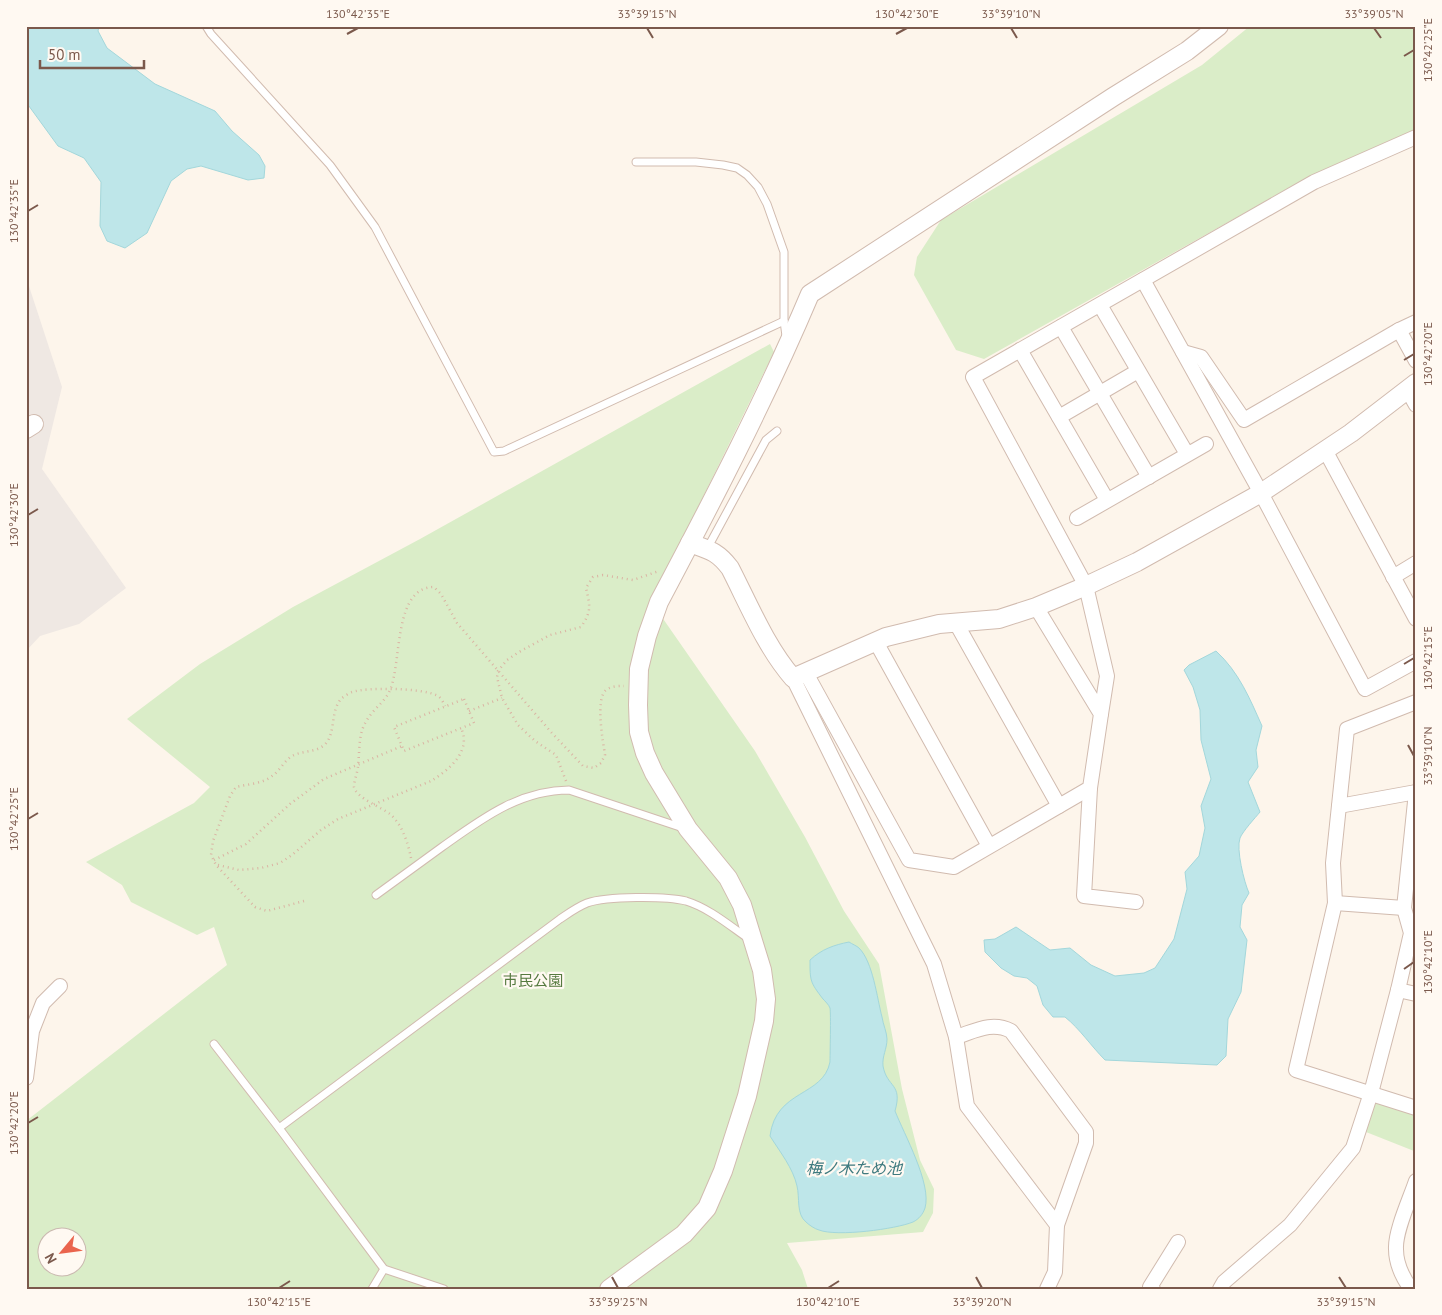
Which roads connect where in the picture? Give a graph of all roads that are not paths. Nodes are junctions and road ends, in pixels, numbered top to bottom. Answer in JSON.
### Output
{"nodes":[{"id":1,"x":206,"y":26,"type":"edge"},
{"id":2,"x":1219,"y":26,"type":"edge"},
{"id":3,"x":1416,"y":137,"type":"edge"},
{"id":4,"x":636,"y":162,"type":"dead end"},
{"id":5,"x":1143,"y":280,"type":"junction"},
{"id":6,"x":1100,"y":305,"type":"junction"},
{"id":7,"x":784,"y":321,"type":"junction"},
{"id":8,"x":1416,"y":322,"type":"edge"},
{"id":9,"x":1061,"y":327,"type":"junction"},
{"id":10,"x":1399,"y":330,"type":"junction"},
{"id":11,"x":788,"y":346,"type":"junction"},
{"id":12,"x":1020,"y":350,"type":"junction"},
{"id":13,"x":1183,"y":352,"type":"junction"},
{"id":14,"x":1416,"y":361,"type":"edge"},
{"id":15,"x":1138,"y":371,"type":"junction"},
{"id":16,"x":1412,"y":386,"type":"edge"},
{"id":17,"x":1100,"y":392,"type":"junction"},
{"id":18,"x":1416,"y":405,"type":"edge"},
{"id":19,"x":1059,"y":417,"type":"junction"},
{"id":20,"x":777,"y":431,"type":"dead end"},
{"id":21,"x":1206,"y":444,"type":"dead end"},
{"id":22,"x":1325,"y":450,"type":"junction"},
{"id":23,"x":1187,"y":454,"type":"junction"},
{"id":24,"x":1149,"y":476,"type":"junction"},
{"id":25,"x":1261,"y":494,"type":"junction"},
{"id":26,"x":1107,"y":500,"type":"junction"},
{"id":27,"x":1077,"y":518,"type":"dead end"},
{"id":28,"x":690,"y":543,"type":"junction"},
{"id":29,"x":707,"y":550,"type":"junction"},
{"id":30,"x":1416,"y":563,"type":"edge"},
{"id":31,"x":1393,"y":577,"type":"junction"},
{"id":32,"x":1086,"y":586,"type":"junction"},
{"id":33,"x":1036,"y":607,"type":"junction"},
{"id":34,"x":1416,"y":619,"type":"edge"},
{"id":35,"x":956,"y":623,"type":"junction"},
{"id":36,"x":876,"y":642,"type":"junction"},
{"id":37,"x":1416,"y":661,"type":"edge"},
{"id":38,"x":800,"y":675,"type":"junction"},
{"id":39,"x":1416,"y":702,"type":"edge"},
{"id":40,"x":1101,"y":714,"type":"junction"},
{"id":41,"x":1090,"y":788,"type":"junction"},
{"id":42,"x":1416,"y":792,"type":"edge"},
{"id":43,"x":1059,"y":806,"type":"junction"},
{"id":44,"x":1339,"y":806,"type":"junction"},
{"id":45,"x":688,"y":830,"type":"junction"},
{"id":46,"x":989,"y":846,"type":"junction"},
{"id":47,"x":376,"y":895,"type":"dead end"},
{"id":48,"x":1136,"y":902,"type":"dead end"},
{"id":49,"x":1335,"y":903,"type":"junction"},
{"id":50,"x":1404,"y":908,"type":"junction"},
{"id":51,"x":754,"y":942,"type":"junction"},
{"id":52,"x":60,"y":986,"type":"dead end"},
{"id":53,"x":1398,"y":990,"type":"junction"},
{"id":54,"x":1416,"y":994,"type":"edge"},
{"id":55,"x":29,"y":1030,"type":"edge"},
{"id":56,"x":956,"y":1038,"type":"junction"},
{"id":57,"x":214,"y":1044,"type":"dead end"},
{"id":58,"x":26,"y":1078,"type":"edge"},
{"id":59,"x":1371,"y":1093,"type":"junction"},
{"id":60,"x":1416,"y":1108,"type":"edge"},
{"id":61,"x":280,"y":1128,"type":"junction"},
{"id":62,"x":1416,"y":1181,"type":"edge"},
{"id":63,"x":1057,"y":1226,"type":"junction"},
{"id":64,"x":1178,"y":1242,"type":"dead end"},
{"id":65,"x":384,"y":1269,"type":"junction"},
{"id":66,"x":372,"y":1289,"type":"edge"},
{"id":67,"x":444,"y":1289,"type":"edge"},
{"id":68,"x":610,"y":1289,"type":"edge"},
{"id":69,"x":1047,"y":1289,"type":"edge"},
{"id":70,"x":1152,"y":1289,"type":"edge"},
{"id":71,"x":1220,"y":1289,"type":"edge"},
{"id":72,"x":1411,"y":1289,"type":"edge"}],
"edges":[{"from":1,"to":7,"type":"lane"},
{"from":2,"to":11,"type":"street"},
{"from":3,"to":5,"type":"street"},
{"from":4,"to":7,"type":"lane"},
{"from":5,"to":6,"type":"street"},
{"from":5,"to":13,"type":"street"},
{"from":6,"to":9,"type":"street"},
{"from":6,"to":15,"type":"street"},
{"from":7,"to":11,"type":"lane"},
{"from":8,"to":10,"type":"street"},
{"from":9,"to":12,"type":"street"},
{"from":9,"to":17,"type":"street"},
{"from":10,"to":13,"type":"street"},
{"from":10,"to":14,"type":"street"},
{"from":11,"to":28,"type":"street"},
{"from":12,"to":19,"type":"street"},
{"from":12,"to":32,"type":"street"},
{"from":13,"to":25,"type":"street"},
{"from":15,"to":17,"type":"street"},
{"from":15,"to":23,"type":"street"},
{"from":16,"to":18,"type":"street"},
{"from":16,"to":22,"type":"street"},
{"from":17,"to":19,"type":"street"},
{"from":17,"to":24,"type":"street"},
{"from":19,"to":26,"type":"street"},
{"from":20,"to":29,"type":"lane"},
{"from":21,"to":23,"type":"street"},
{"from":22,"to":25,"type":"street"},
{"from":22,"to":31,"type":"street"},
{"from":23,"to":24,"type":"street"},
{"from":24,"to":26,"type":"street"},
{"from":25,"to":32,"type":"street"},
{"from":25,"to":37,"type":"street"},
{"from":26,"to":27,"type":"street"},
{"from":28,"to":29,"type":"street"},
{"from":28,"to":45,"type":"street"},
{"from":29,"to":38,"type":"street"},
{"from":30,"to":31,"type":"street"},
{"from":31,"to":34,"type":"street"},
{"from":32,"to":33,"type":"street"},
{"from":32,"to":40,"type":"street"},
{"from":33,"to":35,"type":"street"},
{"from":33,"to":40,"type":"street"},
{"from":35,"to":36,"type":"street"},
{"from":35,"to":43,"type":"street"},
{"from":36,"to":38,"type":"street"},
{"from":36,"to":46,"type":"street"},
{"from":38,"to":46,"type":"street"},
{"from":38,"to":56,"type":"street"},
{"from":39,"to":44,"type":"street"},
{"from":40,"to":41,"type":"street"},
{"from":41,"to":43,"type":"street"},
{"from":41,"to":48,"type":"street"},
{"from":42,"to":44,"type":"street"},
{"from":42,"to":50,"type":"street"},
{"from":43,"to":46,"type":"street"},
{"from":44,"to":49,"type":"street"},
{"from":45,"to":47,"type":"lane"},
{"from":45,"to":51,"type":"street"},
{"from":49,"to":50,"type":"street"},
{"from":49,"to":59,"type":"street"},
{"from":50,"to":53,"type":"street"},
{"from":51,"to":61,"type":"lane"},
{"from":51,"to":68,"type":"street"},
{"from":52,"to":55,"type":"street"},
{"from":53,"to":54,"type":"street"},
{"from":53,"to":59,"type":"street"},
{"from":55,"to":58,"type":"street"},
{"from":56,"to":63,"type":"street"},
{"from":56,"to":63,"type":"street"},
{"from":57,"to":61,"type":"lane"},
{"from":59,"to":60,"type":"street"},
{"from":59,"to":71,"type":"street"},
{"from":61,"to":65,"type":"lane"},
{"from":62,"to":72,"type":"street"},
{"from":63,"to":69,"type":"street"},
{"from":64,"to":70,"type":"street"},
{"from":65,"to":66,"type":"lane"},
{"from":65,"to":67,"type":"lane"}]}
